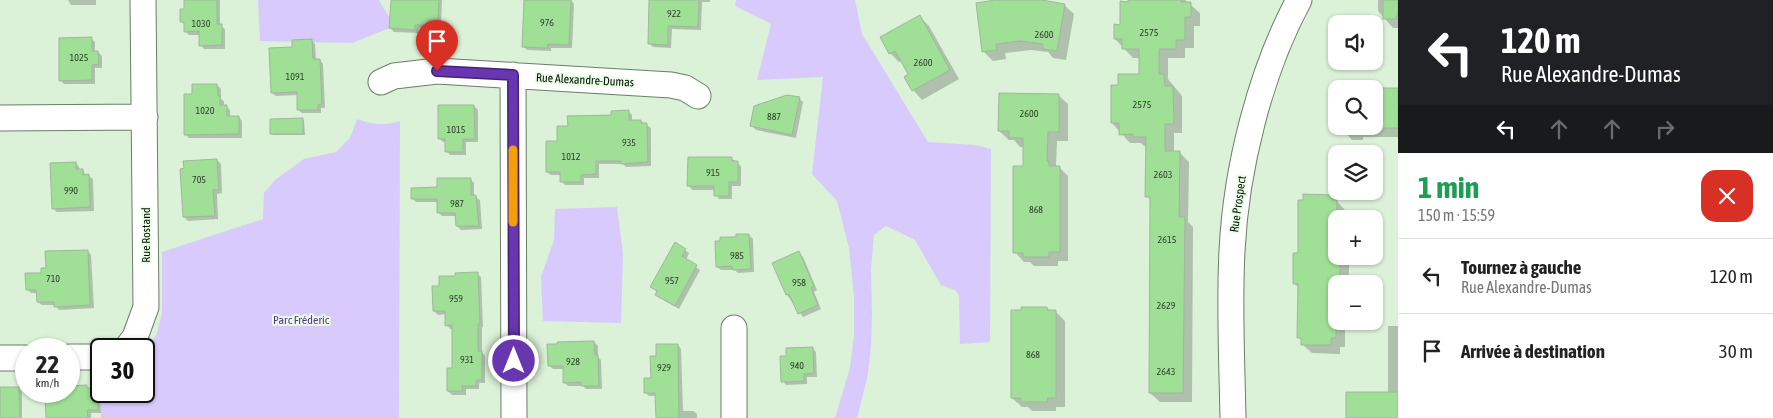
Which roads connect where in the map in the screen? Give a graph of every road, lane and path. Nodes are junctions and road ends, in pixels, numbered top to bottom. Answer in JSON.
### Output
{"nodes":[{"id":1,"x":142,"y":0,"type":"edge"},
{"id":2,"x":1299,"y":0,"type":"edge"},
{"id":3,"x":513,"y":75,"type":"junction"},
{"id":4,"x":381,"y":82,"type":"dead end"},
{"id":5,"x":698,"y":96,"type":"dead end"},
{"id":6,"x":144,"y":117,"type":"junction"},
{"id":7,"x":0,"y":118,"type":"edge"},
{"id":8,"x":734,"y":328,"type":"dead end"},
{"id":9,"x":134,"y":338,"type":"edge"},
{"id":10,"x":0,"y":358,"type":"edge"},
{"id":11,"x":15,"y":358,"type":"edge"},
{"id":12,"x":514,"y":418,"type":"edge"},
{"id":13,"x":734,"y":418,"type":"edge"},
{"id":14,"x":1233,"y":418,"type":"edge"}],
"edges":[{"from":1,"to":6,"type":"street","name":"Rue Rostand"},
{"from":2,"to":14,"type":"street","name":"Rue Prospect"},
{"from":3,"to":4,"type":"street","name":"Rue Alexandre-Dumas"},
{"from":3,"to":5,"type":"street","name":"Rue Alexandre-Dumas"},
{"from":3,"to":12,"type":"street"},
{"from":6,"to":7,"type":"street"},
{"from":6,"to":9,"type":"street","name":"Rue Rostand"},
{"from":8,"to":13,"type":"street"},
{"from":10,"to":11,"type":"street"}]}
